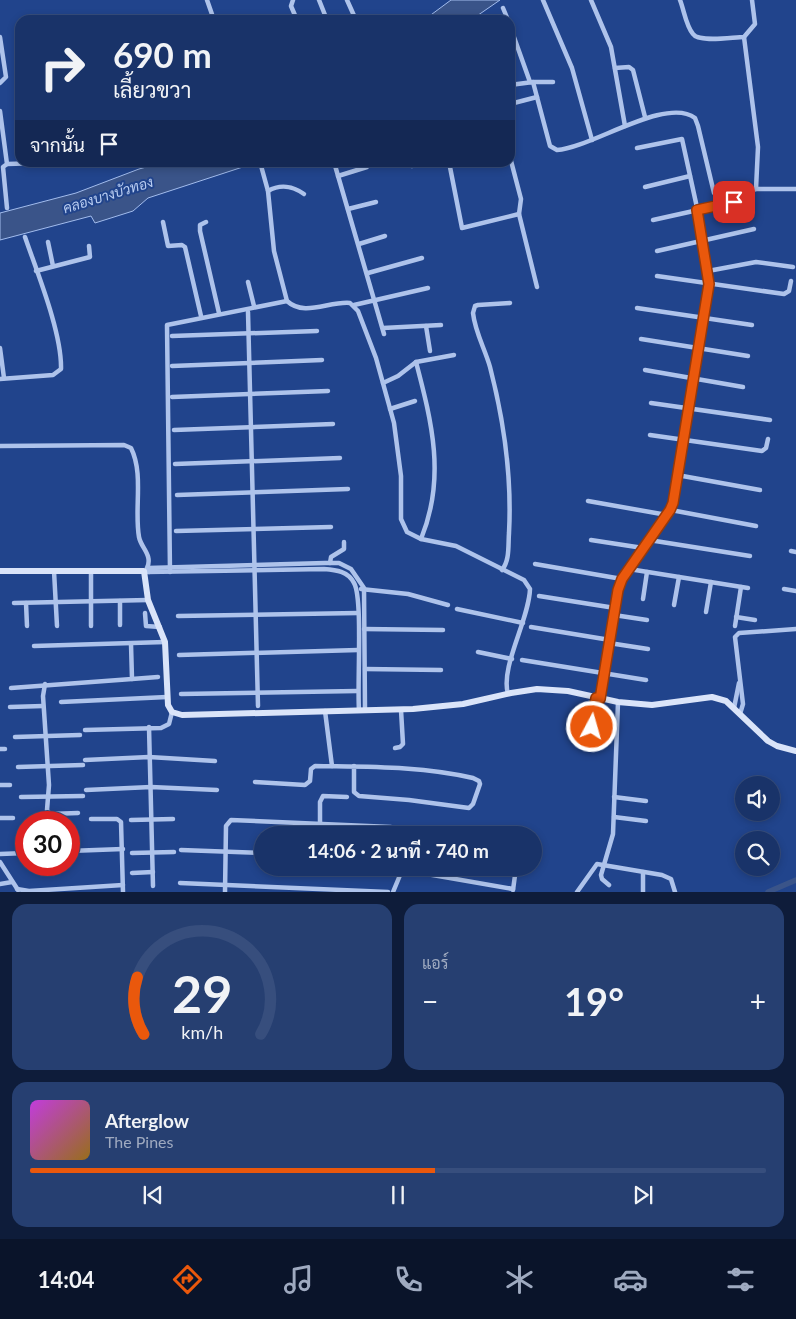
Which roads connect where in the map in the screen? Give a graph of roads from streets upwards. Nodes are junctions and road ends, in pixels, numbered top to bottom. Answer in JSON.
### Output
{"nodes":[{"id":1,"x":207,"y":0,"type":"edge"},
{"id":2,"x":293,"y":0,"type":"edge"},
{"id":3,"x":319,"y":0,"type":"edge"},
{"id":4,"x":347,"y":0,"type":"edge"},
{"id":5,"x":543,"y":0,"type":"edge"},
{"id":6,"x":591,"y":0,"type":"edge"},
{"id":7,"x":680,"y":0,"type":"edge"},
{"id":8,"x":752,"y":0,"type":"edge"},
{"id":9,"x":503,"y":8,"type":"dead end"},
{"id":10,"x":212,"y":15,"type":"edge"},
{"id":11,"x":294,"y":15,"type":"edge"},
{"id":12,"x":325,"y":15,"type":"edge"},
{"id":13,"x":354,"y":15,"type":"edge"},
{"id":14,"x":506,"y":15,"type":"edge"},
{"id":15,"x":0,"y":37,"type":"edge"},
{"id":16,"x":744,"y":37,"type":"junction"},
{"id":17,"x":515,"y":39,"type":"edge"},
{"id":18,"x":615,"y":68,"type":"junction"},
{"id":19,"x":532,"y":82,"type":"junction"},
{"id":20,"x":553,"y":82,"type":"dead end"},
{"id":21,"x":0,"y":83,"type":"edge"},
{"id":22,"x":515,"y":85,"type":"edge"},
{"id":23,"x":537,"y":97,"type":"junction"},
{"id":24,"x":515,"y":103,"type":"edge"},
{"id":25,"x":0,"y":111,"type":"edge"},
{"id":26,"x":645,"y":117,"type":"junction"},
{"id":27,"x":625,"y":126,"type":"junction"},
{"id":28,"x":592,"y":140,"type":"junction"},
{"id":29,"x":637,"y":148,"type":"dead end"},
{"id":30,"x":8,"y":164,"type":"junction"},
{"id":31,"x":15,"y":164,"type":"edge"},
{"id":32,"x":261,"y":167,"type":"edge"},
{"id":33,"x":335,"y":167,"type":"edge"},
{"id":34,"x":367,"y":167,"type":"dead end"},
{"id":35,"x":450,"y":167,"type":"edge"},
{"id":36,"x":513,"y":167,"type":"edge"},
{"id":37,"x":338,"y":176,"type":"junction"},
{"id":38,"x":690,"y":176,"type":"junction"},
{"id":39,"x":645,"y":187,"type":"dead end"},
{"id":40,"x":756,"y":189,"type":"junction"},
{"id":41,"x":796,"y":189,"type":"edge"},
{"id":42,"x":268,"y":191,"type":"junction"},
{"id":43,"x":304,"y":194,"type":"dead end"},
{"id":44,"x":752,"y":198,"type":"dead end"},
{"id":45,"x":376,"y":202,"type":"dead end"},
{"id":46,"x":7,"y":208,"type":"dead end"},
{"id":47,"x":348,"y":209,"type":"junction"},
{"id":48,"x":697,"y":210,"type":"junction"},
{"id":49,"x":519,"y":214,"type":"junction"},
{"id":50,"x":653,"y":220,"type":"dead end"},
{"id":51,"x":162,"y":222,"type":"dead end"},
{"id":52,"x":206,"y":222,"type":"dead end"},
{"id":53,"x":754,"y":229,"type":"dead end"},
{"id":54,"x":25,"y":236,"type":"dead end"},
{"id":55,"x":385,"y":236,"type":"dead end"},
{"id":56,"x":703,"y":240,"type":"junction"},
{"id":57,"x":48,"y":242,"type":"dead end"},
{"id":58,"x":359,"y":244,"type":"junction"},
{"id":59,"x":89,"y":246,"type":"dead end"},
{"id":60,"x":657,"y":251,"type":"dead end"},
{"id":61,"x":422,"y":258,"type":"dead end"},
{"id":62,"x":53,"y":266,"type":"junction"},
{"id":63,"x":793,"y":267,"type":"dead end"},
{"id":64,"x":708,"y":270,"type":"junction"},
{"id":65,"x":36,"y":271,"type":"junction"},
{"id":66,"x":368,"y":273,"type":"junction"},
{"id":67,"x":657,"y":276,"type":"dead end"},
{"id":68,"x":791,"y":281,"type":"dead end"},
{"id":69,"x":248,"y":282,"type":"dead end"},
{"id":70,"x":709,"y":284,"type":"junction"},
{"id":71,"x":536,"y":287,"type":"dead end"},
{"id":72,"x":428,"y":288,"type":"dead end"},
{"id":73,"x":287,"y":300,"type":"junction"},
{"id":74,"x":376,"y":300,"type":"junction"},
{"id":75,"x":510,"y":302,"type":"dead end"},
{"id":76,"x":354,"y":305,"type":"junction"},
{"id":77,"x":254,"y":306,"type":"junction"},
{"id":78,"x":637,"y":308,"type":"dead end"},
{"id":79,"x":248,"y":312,"type":"dead end"},
{"id":80,"x":219,"y":313,"type":"junction"},
{"id":81,"x":202,"y":316,"type":"junction"},
{"id":82,"x":704,"y":318,"type":"junction"},
{"id":83,"x":442,"y":325,"type":"dead end"},
{"id":84,"x":752,"y":325,"type":"dead end"},
{"id":85,"x":426,"y":326,"type":"junction"},
{"id":86,"x":317,"y":330,"type":"dead end"},
{"id":87,"x":250,"y":333,"type":"junction"},
{"id":88,"x":172,"y":336,"type":"dead end"},
{"id":89,"x":641,"y":339,"type":"dead end"},
{"id":90,"x":0,"y":348,"type":"edge"},
{"id":91,"x":699,"y":348,"type":"junction"},
{"id":92,"x":430,"y":351,"type":"dead end"},
{"id":93,"x":454,"y":354,"type":"dead end"},
{"id":94,"x":748,"y":356,"type":"dead end"},
{"id":95,"x":322,"y":360,"type":"dead end"},
{"id":96,"x":416,"y":362,"type":"junction"},
{"id":97,"x":250,"y":363,"type":"junction"},
{"id":98,"x":172,"y":366,"type":"dead end"},
{"id":99,"x":645,"y":370,"type":"dead end"},
{"id":100,"x":694,"y":378,"type":"junction"},
{"id":101,"x":2,"y":379,"type":"edge"},
{"id":102,"x":383,"y":383,"type":"junction"},
{"id":103,"x":743,"y":386,"type":"dead end"},
{"id":104,"x":328,"y":391,"type":"dead end"},
{"id":105,"x":251,"y":394,"type":"junction"},
{"id":106,"x":172,"y":397,"type":"dead end"},
{"id":107,"x":415,"y":401,"type":"dead end"},
{"id":108,"x":651,"y":402,"type":"dead end"},
{"id":109,"x":689,"y":408,"type":"junction"},
{"id":110,"x":390,"y":409,"type":"junction"},
{"id":111,"x":770,"y":420,"type":"dead end"},
{"id":112,"x":333,"y":424,"type":"dead end"},
{"id":113,"x":252,"y":428,"type":"junction"},
{"id":114,"x":174,"y":430,"type":"dead end"},
{"id":115,"x":650,"y":435,"type":"dead end"},
{"id":116,"x":768,"y":439,"type":"dead end"},
{"id":117,"x":684,"y":440,"type":"junction"},
{"id":118,"x":0,"y":446,"type":"edge"},
{"id":119,"x":340,"y":458,"type":"dead end"},
{"id":120,"x":253,"y":461,"type":"junction"},
{"id":121,"x":175,"y":464,"type":"dead end"},
{"id":122,"x":678,"y":475,"type":"junction"},
{"id":123,"x":348,"y":489,"type":"dead end"},
{"id":124,"x":760,"y":490,"type":"dead end"},
{"id":125,"x":253,"y":492,"type":"junction"},
{"id":126,"x":177,"y":495,"type":"dead end"},
{"id":127,"x":588,"y":502,"type":"dead end"},
{"id":128,"x":669,"y":513,"type":"junction"},
{"id":129,"x":756,"y":526,"type":"dead end"},
{"id":130,"x":330,"y":527,"type":"dead end"},
{"id":131,"x":254,"y":529,"type":"junction"},
{"id":132,"x":176,"y":531,"type":"dead end"},
{"id":133,"x":421,"y":539,"type":"junction"},
{"id":134,"x":591,"y":540,"type":"dead end"},
{"id":135,"x":649,"y":540,"type":"junction"},
{"id":136,"x":344,"y":542,"type":"dead end"},
{"id":137,"x":643,"y":548,"type":"junction"},
{"id":138,"x":750,"y":556,"type":"dead end"},
{"id":139,"x":330,"y":563,"type":"junction"},
{"id":140,"x":255,"y":564,"type":"junction"},
{"id":141,"x":535,"y":564,"type":"dead end"},
{"id":142,"x":171,"y":569,"type":"junction"},
{"id":143,"x":629,"y":569,"type":"junction"},
{"id":144,"x":146,"y":570,"type":"junction"},
{"id":145,"x":255,"y":570,"type":"junction"},
{"id":146,"x":502,"y":570,"type":"junction"},
{"id":147,"x":0,"y":571,"type":"edge"},
{"id":148,"x":54,"y":571,"type":"junction"},
{"id":149,"x":91,"y":571,"type":"junction"},
{"id":150,"x":647,"y":572,"type":"junction"},
{"id":151,"x":679,"y":577,"type":"junction"},
{"id":152,"x":622,"y":579,"type":"junction"},
{"id":153,"x":711,"y":582,"type":"junction"},
{"id":154,"x":741,"y":587,"type":"junction"},
{"id":155,"x":364,"y":588,"type":"junction"},
{"id":156,"x":748,"y":588,"type":"dead end"},
{"id":157,"x":784,"y":589,"type":"dead end"},
{"id":158,"x":358,"y":591,"type":"junction"},
{"id":159,"x":796,"y":591,"type":"edge"},
{"id":160,"x":539,"y":596,"type":"dead end"},
{"id":161,"x":643,"y":599,"type":"dead end"},
{"id":162,"x":148,"y":600,"type":"junction"},
{"id":163,"x":120,"y":601,"type":"junction"},
{"id":164,"x":55,"y":602,"type":"junction"},
{"id":165,"x":91,"y":602,"type":"junction"},
{"id":166,"x":14,"y":603,"type":"dead end"},
{"id":167,"x":26,"y":603,"type":"junction"},
{"id":168,"x":448,"y":605,"type":"dead end"},
{"id":169,"x":674,"y":605,"type":"dead end"},
{"id":170,"x":615,"y":608,"type":"junction"},
{"id":171,"x":457,"y":609,"type":"dead end"},
{"id":172,"x":706,"y":612,"type":"dead end"},
{"id":173,"x":145,"y":613,"type":"dead end"},
{"id":174,"x":358,"y":613,"type":"junction"},
{"id":175,"x":256,"y":615,"type":"junction"},
{"id":176,"x":614,"y":615,"type":"junction"},
{"id":177,"x":178,"y":616,"type":"dead end"},
{"id":178,"x":736,"y":617,"type":"junction"},
{"id":179,"x":647,"y":620,"type":"dead end"},
{"id":180,"x":755,"y":620,"type":"dead end"},
{"id":181,"x":523,"y":623,"type":"junction"},
{"id":182,"x":120,"y":625,"type":"dead end"},
{"id":183,"x":27,"y":626,"type":"dead end"},
{"id":184,"x":56,"y":626,"type":"dead end"},
{"id":185,"x":92,"y":626,"type":"dead end"},
{"id":186,"x":735,"y":626,"type":"dead end"},
{"id":187,"x":160,"y":627,"type":"junction"},
{"id":188,"x":531,"y":627,"type":"dead end"},
{"id":189,"x":796,"y":629,"type":"edge"},
{"id":190,"x":364,"y":630,"type":"junction"},
{"id":191,"x":443,"y":630,"type":"dead end"},
{"id":192,"x":165,"y":642,"type":"junction"},
{"id":193,"x":610,"y":642,"type":"junction"},
{"id":194,"x":131,"y":644,"type":"junction"},
{"id":195,"x":34,"y":646,"type":"dead end"},
{"id":196,"x":648,"y":649,"type":"dead end"},
{"id":197,"x":358,"y":650,"type":"junction"},
{"id":198,"x":478,"y":652,"type":"dead end"},
{"id":199,"x":256,"y":654,"type":"junction"},
{"id":200,"x":179,"y":656,"type":"dead end"},
{"id":201,"x":512,"y":659,"type":"junction"},
{"id":202,"x":522,"y":660,"type":"dead end"},
{"id":203,"x":365,"y":669,"type":"junction"},
{"id":204,"x":440,"y":670,"type":"dead end"},
{"id":205,"x":604,"y":674,"type":"junction"},
{"id":206,"x":158,"y":677,"type":"dead end"},
{"id":207,"x":132,"y":679,"type":"junction"},
{"id":208,"x":646,"y":680,"type":"dead end"},
{"id":209,"x":739,"y":680,"type":"junction"},
{"id":210,"x":45,"y":684,"type":"junction"},
{"id":211,"x":11,"y":688,"type":"dead end"},
{"id":212,"x":358,"y":690,"type":"junction"},
{"id":213,"x":257,"y":693,"type":"junction"},
{"id":214,"x":180,"y":694,"type":"dead end"},
{"id":215,"x":508,"y":694,"type":"junction"},
{"id":216,"x":167,"y":696,"type":"junction"},
{"id":217,"x":598,"y":698,"type":"junction"},
{"id":218,"x":62,"y":702,"type":"dead end"},
{"id":219,"x":618,"y":702,"type":"junction"},
{"id":220,"x":43,"y":706,"type":"junction"},
{"id":221,"x":258,"y":706,"type":"dead end"},
{"id":222,"x":10,"y":707,"type":"dead end"},
{"id":223,"x":734,"y":708,"type":"junction"},
{"id":224,"x":362,"y":710,"type":"junction"},
{"id":225,"x":400,"y":710,"type":"junction"},
{"id":226,"x":325,"y":711,"type":"junction"},
{"id":227,"x":172,"y":712,"type":"junction"},
{"id":228,"x":740,"y":714,"type":"junction"},
{"id":229,"x":149,"y":727,"type":"junction"},
{"id":230,"x":85,"y":730,"type":"dead end"},
{"id":231,"x":80,"y":734,"type":"dead end"},
{"id":232,"x":46,"y":736,"type":"junction"},
{"id":233,"x":15,"y":737,"type":"dead end"},
{"id":234,"x":591,"y":741,"type":"dead end"},
{"id":235,"x":395,"y":748,"type":"dead end"},
{"id":236,"x":796,"y":752,"type":"edge"},
{"id":237,"x":149,"y":757,"type":"junction"},
{"id":238,"x":215,"y":760,"type":"dead end"},
{"id":239,"x":48,"y":766,"type":"junction"},
{"id":240,"x":332,"y":766,"type":"junction"},
{"id":241,"x":354,"y":766,"type":"junction"},
{"id":242,"x":18,"y":767,"type":"dead end"},
{"id":243,"x":255,"y":782,"type":"dead end"},
{"id":244,"x":0,"y":785,"type":"edge"},
{"id":245,"x":10,"y":785,"type":"dead end"},
{"id":246,"x":150,"y":787,"type":"junction"},
{"id":247,"x":86,"y":790,"type":"dead end"},
{"id":248,"x":217,"y":790,"type":"dead end"},
{"id":249,"x":21,"y":796,"type":"dead end"},
{"id":250,"x":49,"y":796,"type":"junction"},
{"id":251,"x":83,"y":796,"type":"dead end"},
{"id":252,"x":347,"y":796,"type":"dead end"},
{"id":253,"x":614,"y":797,"type":"junction"},
{"id":254,"x":646,"y":800,"type":"dead end"},
{"id":255,"x":48,"y":811,"type":"edge"},
{"id":256,"x":614,"y":817,"type":"junction"},
{"id":257,"x":0,"y":818,"type":"edge"},
{"id":258,"x":13,"y":818,"type":"dead end"},
{"id":259,"x":91,"y":819,"type":"dead end"},
{"id":260,"x":173,"y":819,"type":"dead end"},
{"id":261,"x":131,"y":820,"type":"dead end"},
{"id":262,"x":152,"y":820,"type":"junction"},
{"id":263,"x":646,"y":821,"type":"dead end"},
{"id":264,"x":320,"y":824,"type":"junction"},
{"id":265,"x":367,"y":826,"type":"edge"},
{"id":266,"x":123,"y":849,"type":"junction"},
{"id":267,"x":181,"y":850,"type":"dead end"},
{"id":268,"x":80,"y":851,"type":"edge"},
{"id":269,"x":225,"y":851,"type":"junction"},
{"id":270,"x":152,"y":852,"type":"junction"},
{"id":271,"x":174,"y":852,"type":"dead end"},
{"id":272,"x":15,"y":853,"type":"edge"},
{"id":273,"x":132,"y":853,"type":"dead end"},
{"id":274,"x":254,"y":853,"type":"edge"},
{"id":275,"x":0,"y":854,"type":"edge"},
{"id":276,"x":0,"y":862,"type":"edge"},
{"id":277,"x":604,"y":865,"type":"junction"},
{"id":278,"x":153,"y":872,"type":"junction"},
{"id":279,"x":643,"y":872,"type":"junction"},
{"id":280,"x":132,"y":873,"type":"dead end"},
{"id":281,"x":401,"y":876,"type":"edge"},
{"id":282,"x":437,"y":876,"type":"edge"},
{"id":283,"x":515,"y":876,"type":"edge"},
{"id":284,"x":12,"y":882,"type":"junction"},
{"id":285,"x":180,"y":883,"type":"dead end"},
{"id":286,"x":0,"y":884,"type":"edge"},
{"id":287,"x":225,"y":884,"type":"junction"},
{"id":288,"x":123,"y":885,"type":"junction"},
{"id":289,"x":609,"y":885,"type":"dead end"},
{"id":290,"x":153,"y":886,"type":"dead end"},
{"id":291,"x":18,"y":890,"type":"edge"},
{"id":292,"x":513,"y":890,"type":"edge"},
{"id":293,"x":123,"y":892,"type":"edge"},
{"id":294,"x":225,"y":892,"type":"edge"},
{"id":295,"x":388,"y":892,"type":"edge"},
{"id":296,"x":393,"y":892,"type":"edge"},
{"id":297,"x":577,"y":892,"type":"edge"},
{"id":298,"x":643,"y":892,"type":"edge"},
{"id":299,"x":675,"y":892,"type":"edge"}],
"edges":[{"from":1,"to":10,"type":"street"},
{"from":2,"to":11,"type":"street"},
{"from":3,"to":12,"type":"street"},
{"from":4,"to":13,"type":"street"},
{"from":5,"to":28,"type":"street"},
{"from":6,"to":18,"type":"street"},
{"from":7,"to":16,"type":"street"},
{"from":8,"to":16,"type":"street"},
{"from":9,"to":14,"type":"street"},
{"from":15,"to":21,"type":"street"},
{"from":16,"to":40,"type":"street"},
{"from":17,"to":19,"type":"street"},
{"from":18,"to":26,"type":"street"},
{"from":18,"to":27,"type":"street"},
{"from":19,"to":20,"type":"street"},
{"from":19,"to":22,"type":"street"},
{"from":19,"to":23,"type":"street"},
{"from":23,"to":24,"type":"street"},
{"from":23,"to":28,"type":"street"},
{"from":25,"to":30,"type":"street"},
{"from":26,"to":27,"type":"street"},
{"from":26,"to":40,"type":"street"},
{"from":27,"to":28,"type":"street"},
{"from":29,"to":38,"type":"street"},
{"from":30,"to":31,"type":"street"},
{"from":30,"to":46,"type":"street"},
{"from":32,"to":42,"type":"street"},
{"from":33,"to":37,"type":"street"},
{"from":34,"to":37,"type":"street"},
{"from":35,"to":49,"type":"street"},
{"from":36,"to":49,"type":"street"},
{"from":37,"to":47,"type":"street"},
{"from":38,"to":39,"type":"street"},
{"from":38,"to":48,"type":"street"},
{"from":40,"to":41,"type":"street"},
{"from":42,"to":43,"type":"street"},
{"from":42,"to":73,"type":"street"},
{"from":44,"to":48,"type":"street"},
{"from":45,"to":47,"type":"street"},
{"from":47,"to":58,"type":"street"},
{"from":48,"to":50,"type":"street"},
{"from":48,"to":56,"type":"street"},
{"from":49,"to":71,"type":"street"},
{"from":51,"to":81,"type":"street"},
{"from":52,"to":80,"type":"street"},
{"from":53,"to":56,"type":"street"},
{"from":54,"to":65,"type":"street"},
{"from":55,"to":58,"type":"street"},
{"from":56,"to":60,"type":"street"},
{"from":56,"to":64,"type":"street"},
{"from":57,"to":62,"type":"street"},
{"from":58,"to":66,"type":"street"},
{"from":59,"to":62,"type":"street"},
{"from":61,"to":66,"type":"street"},
{"from":62,"to":65,"type":"street"},
{"from":63,"to":64,"type":"street"},
{"from":64,"to":70,"type":"street"},
{"from":65,"to":101,"type":"street"},
{"from":66,"to":74,"type":"street"},
{"from":67,"to":70,"type":"street"},
{"from":68,"to":70,"type":"street"},
{"from":69,"to":77,"type":"street"},
{"from":70,"to":82,"type":"street"},
{"from":72,"to":74,"type":"street"},
{"from":73,"to":76,"type":"street"},
{"from":73,"to":77,"type":"street"},
{"from":74,"to":76,"type":"street"},
{"from":74,"to":85,"type":"street"},
{"from":75,"to":146,"type":"street"},
{"from":76,"to":102,"type":"street"},
{"from":77,"to":80,"type":"street"},
{"from":78,"to":82,"type":"street"},
{"from":79,"to":87,"type":"street"},
{"from":80,"to":81,"type":"street"},
{"from":81,"to":142,"type":"street"},
{"from":82,"to":84,"type":"street"},
{"from":82,"to":91,"type":"street"},
{"from":83,"to":85,"type":"street"},
{"from":85,"to":92,"type":"street"},
{"from":86,"to":87,"type":"street"},
{"from":87,"to":88,"type":"street"},
{"from":87,"to":97,"type":"street"},
{"from":89,"to":91,"type":"street"},
{"from":90,"to":101,"type":"street"},
{"from":91,"to":94,"type":"street"},
{"from":91,"to":100,"type":"street"},
{"from":93,"to":96,"type":"street"},
{"from":95,"to":97,"type":"street"},
{"from":96,"to":102,"type":"street"},
{"from":96,"to":133,"type":"street"},
{"from":97,"to":98,"type":"street"},
{"from":97,"to":105,"type":"street"},
{"from":99,"to":100,"type":"street"},
{"from":100,"to":103,"type":"street"},
{"from":100,"to":109,"type":"street"},
{"from":102,"to":110,"type":"street"},
{"from":104,"to":105,"type":"street"},
{"from":105,"to":106,"type":"street"},
{"from":105,"to":113,"type":"street"},
{"from":107,"to":110,"type":"street"},
{"from":108,"to":109,"type":"street"},
{"from":109,"to":111,"type":"street"},
{"from":109,"to":117,"type":"street"},
{"from":110,"to":133,"type":"street"},
{"from":112,"to":113,"type":"street"},
{"from":113,"to":114,"type":"street"},
{"from":113,"to":120,"type":"street"},
{"from":115,"to":117,"type":"street"},
{"from":116,"to":117,"type":"street"},
{"from":117,"to":122,"type":"street"},
{"from":118,"to":144,"type":"street"},
{"from":119,"to":120,"type":"street"},
{"from":120,"to":121,"type":"street"},
{"from":120,"to":125,"type":"street"},
{"from":122,"to":124,"type":"street"},
{"from":122,"to":128,"type":"street"},
{"from":123,"to":125,"type":"street"},
{"from":125,"to":126,"type":"street"},
{"from":125,"to":131,"type":"street"},
{"from":127,"to":128,"type":"street"},
{"from":128,"to":129,"type":"street"},
{"from":128,"to":135,"type":"street"},
{"from":130,"to":131,"type":"street"},
{"from":131,"to":132,"type":"street"},
{"from":131,"to":140,"type":"street"},
{"from":133,"to":146,"type":"street"},
{"from":134,"to":137,"type":"street"},
{"from":135,"to":137,"type":"street"},
{"from":135,"to":138,"type":"street"},
{"from":136,"to":139,"type":"street"},
{"from":137,"to":143,"type":"street"},
{"from":139,"to":140,"type":"street"},
{"from":139,"to":155,"type":"street"},
{"from":140,"to":142,"type":"street"},
{"from":140,"to":145,"type":"street"},
{"from":141,"to":152,"type":"street"},
{"from":142,"to":144,"type":"street"},
{"from":142,"to":145,"type":"street"},
{"from":143,"to":150,"type":"street"},
{"from":143,"to":152,"type":"street"},
{"from":144,"to":149,"type":"street"},
{"from":144,"to":162,"type":"street"},
{"from":145,"to":158,"type":"street"},
{"from":145,"to":175,"type":"street"},
{"from":146,"to":181,"type":"street"},
{"from":147,"to":148,"type":"street"},
{"from":148,"to":149,"type":"street"},
{"from":148,"to":164,"type":"street"},
{"from":149,"to":165,"type":"street"},
{"from":150,"to":151,"type":"street"},
{"from":150,"to":161,"type":"street"},
{"from":151,"to":153,"type":"street"},
{"from":151,"to":169,"type":"street"},
{"from":152,"to":170,"type":"street"},
{"from":153,"to":154,"type":"street"},
{"from":153,"to":172,"type":"street"},
{"from":154,"to":156,"type":"street"},
{"from":154,"to":178,"type":"street"},
{"from":155,"to":158,"type":"street"},
{"from":155,"to":168,"type":"street"},
{"from":155,"to":190,"type":"street"},
{"from":157,"to":159,"type":"street"},
{"from":158,"to":174,"type":"street"},
{"from":160,"to":170,"type":"street"},
{"from":162,"to":163,"type":"street"},
{"from":162,"to":187,"type":"street"},
{"from":163,"to":165,"type":"street"},
{"from":163,"to":182,"type":"street"},
{"from":164,"to":165,"type":"street"},
{"from":164,"to":167,"type":"street"},
{"from":164,"to":184,"type":"street"},
{"from":165,"to":185,"type":"street"},
{"from":166,"to":167,"type":"street"},
{"from":167,"to":183,"type":"street"},
{"from":170,"to":176,"type":"street"},
{"from":171,"to":181,"type":"street"},
{"from":173,"to":187,"type":"street"},
{"from":174,"to":175,"type":"street"},
{"from":174,"to":197,"type":"street"},
{"from":175,"to":177,"type":"street"},
{"from":175,"to":199,"type":"street"},
{"from":176,"to":179,"type":"street"},
{"from":176,"to":193,"type":"street"},
{"from":178,"to":180,"type":"street"},
{"from":178,"to":186,"type":"street"},
{"from":181,"to":201,"type":"street"},
{"from":187,"to":192,"type":"street"},
{"from":188,"to":193,"type":"street"},
{"from":189,"to":209,"type":"street"},
{"from":190,"to":191,"type":"street"},
{"from":190,"to":203,"type":"street"},
{"from":192,"to":194,"type":"street"},
{"from":192,"to":216,"type":"street"},
{"from":193,"to":196,"type":"street"},
{"from":193,"to":205,"type":"street"},
{"from":194,"to":195,"type":"street"},
{"from":194,"to":207,"type":"street"},
{"from":197,"to":199,"type":"street"},
{"from":197,"to":212,"type":"street"},
{"from":198,"to":201,"type":"street"},
{"from":199,"to":200,"type":"street"},
{"from":199,"to":213,"type":"street"},
{"from":201,"to":215,"type":"street"},
{"from":202,"to":205,"type":"street"},
{"from":203,"to":204,"type":"street"},
{"from":203,"to":224,"type":"street"},
{"from":205,"to":208,"type":"street"},
{"from":205,"to":217,"type":"street"},
{"from":206,"to":207,"type":"street"},
{"from":207,"to":210,"type":"street"},
{"from":209,"to":223,"type":"street"},
{"from":209,"to":228,"type":"street"},
{"from":210,"to":211,"type":"street"},
{"from":210,"to":220,"type":"street"},
{"from":212,"to":213,"type":"street"},
{"from":212,"to":224,"type":"street"},
{"from":213,"to":214,"type":"street"},
{"from":213,"to":221,"type":"street"},
{"from":215,"to":217,"type":"street"},
{"from":215,"to":225,"type":"street"},
{"from":216,"to":218,"type":"street"},
{"from":216,"to":227,"type":"street"},
{"from":217,"to":219,"type":"street"},
{"from":217,"to":234,"type":"street"},
{"from":219,"to":223,"type":"street"},
{"from":219,"to":253,"type":"street"},
{"from":220,"to":222,"type":"street"},
{"from":220,"to":232,"type":"street"},
{"from":223,"to":228,"type":"street"},
{"from":224,"to":225,"type":"street"},
{"from":224,"to":226,"type":"street"},
{"from":225,"to":235,"type":"street"},
{"from":226,"to":227,"type":"street"},
{"from":226,"to":240,"type":"street"},
{"from":227,"to":229,"type":"street"},
{"from":228,"to":236,"type":"street"},
{"from":229,"to":230,"type":"street"},
{"from":229,"to":237,"type":"street"},
{"from":231,"to":232,"type":"street"},
{"from":232,"to":233,"type":"street"},
{"from":232,"to":239,"type":"street"},
{"from":237,"to":238,"type":"street"},
{"from":237,"to":239,"type":"street"},
{"from":237,"to":246,"type":"street"},
{"from":239,"to":242,"type":"street"},
{"from":239,"to":250,"type":"street"},
{"from":240,"to":241,"type":"street"},
{"from":240,"to":243,"type":"street"},
{"from":241,"to":241,"type":"street"},
{"from":244,"to":245,"type":"street"},
{"from":246,"to":247,"type":"street"},
{"from":246,"to":248,"type":"street"},
{"from":246,"to":262,"type":"street"},
{"from":249,"to":250,"type":"street"},
{"from":250,"to":251,"type":"street"},
{"from":250,"to":255,"type":"street"},
{"from":252,"to":264,"type":"street"},
{"from":253,"to":254,"type":"street"},
{"from":253,"to":256,"type":"street"},
{"from":256,"to":263,"type":"street"},
{"from":256,"to":277,"type":"street"},
{"from":257,"to":258,"type":"street"},
{"from":259,"to":266,"type":"street"},
{"from":260,"to":262,"type":"street"},
{"from":261,"to":262,"type":"street"},
{"from":262,"to":270,"type":"street"},
{"from":264,"to":265,"type":"street"},
{"from":264,"to":269,"type":"street"},
{"from":266,"to":268,"type":"street"},
{"from":266,"to":288,"type":"street"},
{"from":267,"to":269,"type":"street"},
{"from":269,"to":274,"type":"street"},
{"from":269,"to":287,"type":"street"},
{"from":270,"to":271,"type":"street"},
{"from":270,"to":273,"type":"street"},
{"from":270,"to":278,"type":"street"},
{"from":272,"to":275,"type":"street"},
{"from":276,"to":284,"type":"street"},
{"from":277,"to":279,"type":"street"},
{"from":277,"to":289,"type":"street"},
{"from":277,"to":297,"type":"street"},
{"from":278,"to":280,"type":"street"},
{"from":278,"to":290,"type":"street"},
{"from":279,"to":298,"type":"street"},
{"from":279,"to":299,"type":"street"},
{"from":281,"to":296,"type":"street"},
{"from":282,"to":292,"type":"street"},
{"from":283,"to":292,"type":"street"},
{"from":284,"to":286,"type":"street"},
{"from":284,"to":291,"type":"street"},
{"from":285,"to":287,"type":"street"},
{"from":287,"to":294,"type":"street"},
{"from":287,"to":295,"type":"street"},
{"from":288,"to":291,"type":"street"},
{"from":288,"to":293,"type":"street"}]}
